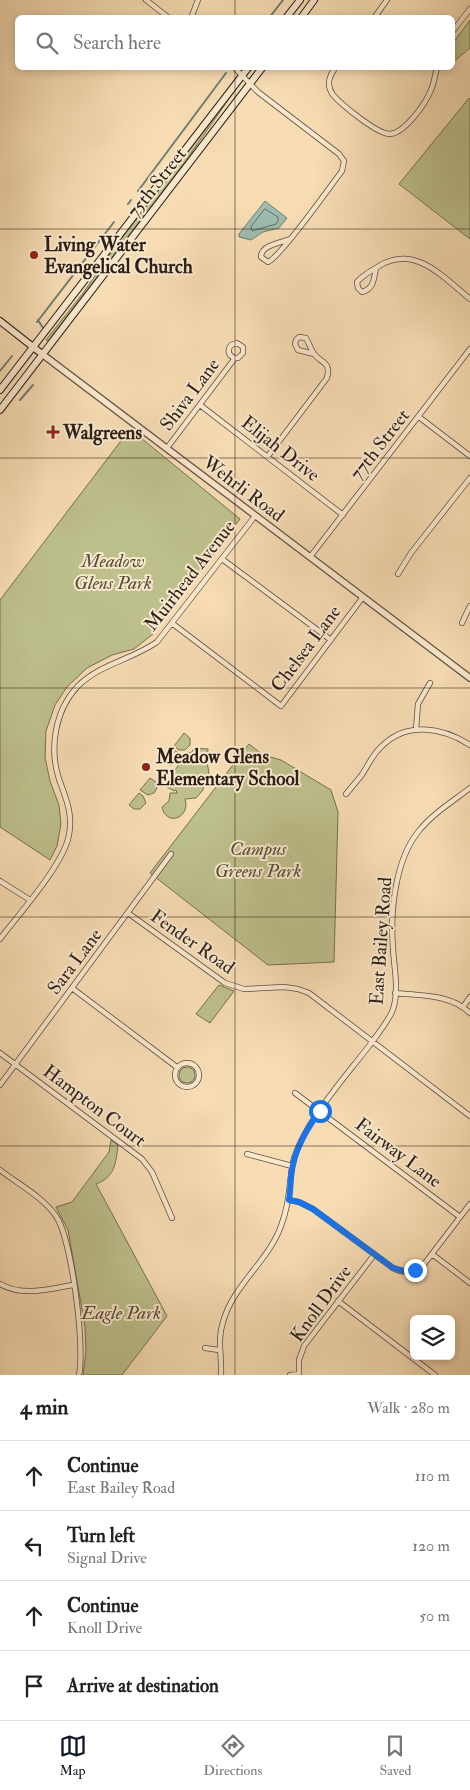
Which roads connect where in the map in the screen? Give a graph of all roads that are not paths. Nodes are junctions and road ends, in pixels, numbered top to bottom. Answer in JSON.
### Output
{"nodes":[{"id":1,"x":146,"y":0,"type":"edge"},
{"id":2,"x":198,"y":0,"type":"edge"},
{"id":3,"x":300,"y":0,"type":"edge"},
{"id":4,"x":314,"y":0,"type":"edge"},
{"id":5,"x":387,"y":0,"type":"edge"},
{"id":6,"x":470,"y":10,"type":"edge"},
{"id":7,"x":165,"y":15,"type":"edge"},
{"id":8,"x":192,"y":15,"type":"edge"},
{"id":9,"x":288,"y":15,"type":"edge"},
{"id":10,"x":302,"y":15,"type":"edge"},
{"id":11,"x":376,"y":15,"type":"edge"},
{"id":12,"x":455,"y":28,"type":"edge"},
{"id":13,"x":237,"y":70,"type":"edge"},
{"id":14,"x":246,"y":70,"type":"edge"},
{"id":15,"x":260,"y":70,"type":"edge"},
{"id":16,"x":335,"y":70,"type":"edge"},
{"id":17,"x":436,"y":70,"type":"edge"},
{"id":18,"x":242,"y":75,"type":"junction"},
{"id":19,"x":250,"y":83,"type":"junction"},
{"id":20,"x":290,"y":239,"type":"junction"},
{"id":21,"x":376,"y":268,"type":"junction"},
{"id":22,"x":470,"y":298,"type":"edge"},
{"id":23,"x":0,"y":321,"type":"edge"},
{"id":24,"x":33,"y":347,"type":"junction"},
{"id":25,"x":470,"y":349,"type":"edge"},
{"id":26,"x":42,"y":354,"type":"junction"},
{"id":27,"x":314,"y":354,"type":"junction"},
{"id":28,"x":468,"y":355,"type":"edge"},
{"id":29,"x":235,"y":358,"type":"dead end"},
{"id":30,"x":0,"y":390,"type":"edge"},
{"id":31,"x":200,"y":405,"type":"junction"},
{"id":32,"x":0,"y":410,"type":"edge"},
{"id":33,"x":420,"y":416,"type":"junction"},
{"id":34,"x":167,"y":448,"type":"junction"},
{"id":35,"x":268,"y":456,"type":"junction"},
{"id":36,"x":470,"y":456,"type":"edge"},
{"id":37,"x":470,"y":478,"type":"edge"},
{"id":38,"x":343,"y":515,"type":"junction"},
{"id":39,"x":255,"y":516,"type":"junction"},
{"id":40,"x":310,"y":557,"type":"junction"},
{"id":41,"x":222,"y":559,"type":"junction"},
{"id":42,"x":398,"y":574,"type":"dead end"},
{"id":43,"x":363,"y":598,"type":"junction"},
{"id":44,"x":470,"y":606,"type":"edge"},
{"id":45,"x":462,"y":623,"type":"dead end"},
{"id":46,"x":173,"y":624,"type":"junction"},
{"id":47,"x":331,"y":640,"type":"junction"},
{"id":48,"x":470,"y":678,"type":"edge"},
{"id":49,"x":430,"y":683,"type":"dead end"},
{"id":50,"x":416,"y":729,"type":"junction"},
{"id":51,"x":470,"y":745,"type":"edge"},
{"id":52,"x":470,"y":788,"type":"edge"},
{"id":53,"x":346,"y":794,"type":"dead end"},
{"id":54,"x":171,"y":854,"type":"dead end"},
{"id":55,"x":0,"y":881,"type":"edge"},
{"id":56,"x":30,"y":900,"type":"junction"},
{"id":57,"x":128,"y":913,"type":"junction"},
{"id":58,"x":0,"y":939,"type":"edge"},
{"id":59,"x":72,"y":988,"type":"junction"},
{"id":60,"x":395,"y":993,"type":"junction"},
{"id":61,"x":470,"y":997,"type":"edge"},
{"id":62,"x":463,"y":1007,"type":"junction"},
{"id":63,"x":470,"y":1014,"type":"edge"},
{"id":64,"x":372,"y":1042,"type":"junction"},
{"id":65,"x":0,"y":1053,"type":"edge"},
{"id":66,"x":15,"y":1064,"type":"junction"},
{"id":67,"x":178,"y":1068,"type":"junction"},
{"id":68,"x":0,"y":1085,"type":"edge"},
{"id":69,"x":295,"y":1093,"type":"dead end"},
{"id":70,"x":320,"y":1111,"type":"junction"},
{"id":71,"x":470,"y":1116,"type":"edge"},
{"id":72,"x":247,"y":1154,"type":"dead end"},
{"id":73,"x":292,"y":1166,"type":"junction"},
{"id":74,"x":0,"y":1170,"type":"edge"},
{"id":75,"x":289,"y":1200,"type":"junction"},
{"id":76,"x":470,"y":1204,"type":"edge"},
{"id":77,"x":460,"y":1217,"type":"junction"},
{"id":78,"x":172,"y":1218,"type":"dead end"},
{"id":79,"x":432,"y":1254,"type":"junction"},
{"id":80,"x":374,"y":1255,"type":"junction"},
{"id":81,"x":470,"y":1283,"type":"edge"},
{"id":82,"x":0,"y":1284,"type":"edge"},
{"id":83,"x":73,"y":1285,"type":"junction"},
{"id":84,"x":338,"y":1301,"type":"junction"},
{"id":85,"x":206,"y":1348,"type":"dead end"},
{"id":86,"x":219,"y":1350,"type":"junction"},
{"id":87,"x":79,"y":1375,"type":"edge"},
{"id":88,"x":221,"y":1375,"type":"edge"},
{"id":89,"x":290,"y":1375,"type":"edge"},
{"id":90,"x":299,"y":1375,"type":"edge"},
{"id":91,"x":435,"y":1375,"type":"edge"}],
"edges":[{"from":1,"to":7,"type":"street"},
{"from":2,"to":8,"type":"street"},
{"from":3,"to":9,"type":"main road"},
{"from":4,"to":10,"type":"main road"},
{"from":5,"to":11,"type":"street"},
{"from":6,"to":12,"type":"street"},
{"from":13,"to":18,"type":"street"},
{"from":14,"to":18,"type":"main road","name":"75th Street"},
{"from":15,"to":19,"type":"main road","name":"75th Street"},
{"from":16,"to":17,"type":"street"},
{"from":18,"to":19,"type":"street"},
{"from":18,"to":24,"type":"main road","name":"75th Street"},
{"from":19,"to":20,"type":"street"},
{"from":19,"to":26,"type":"main road","name":"75th Street"},
{"from":20,"to":20,"type":"street"},
{"from":21,"to":21,"type":"street"},
{"from":21,"to":22,"type":"street"},
{"from":23,"to":24,"type":"main road","name":"Wehrli Road"},
{"from":24,"to":26,"type":"main road","name":"Wehrli Road"},
{"from":24,"to":30,"type":"main road","name":"75th Street"},
{"from":25,"to":28,"type":"street","name":"77th Street"},
{"from":26,"to":32,"type":"main road","name":"75th Street"},
{"from":26,"to":34,"type":"street","name":"Wehrli Road"},
{"from":27,"to":27,"type":"street"},
{"from":27,"to":35,"type":"street"},
{"from":28,"to":33,"type":"street","name":"77th Street"},
{"from":29,"to":31,"type":"street","name":"Shiva Lane"},
{"from":31,"to":34,"type":"street","name":"Shiva Lane"},
{"from":31,"to":35,"type":"street","name":"Elijah Drive"},
{"from":33,"to":36,"type":"street"},
{"from":33,"to":38,"type":"street","name":"77th Street"},
{"from":34,"to":39,"type":"street","name":"Wehrli Road"},
{"from":35,"to":38,"type":"street","name":"Elijah Drive"},
{"from":37,"to":42,"type":"street"},
{"from":38,"to":40,"type":"street","name":"77th Street"},
{"from":39,"to":40,"type":"street","name":"Wehrli Road"},
{"from":39,"to":41,"type":"street","name":"Muirhead Avenue"},
{"from":40,"to":43,"type":"street","name":"Wehrli Road"},
{"from":41,"to":46,"type":"street","name":"Muirhead Avenue"},
{"from":41,"to":47,"type":"street"},
{"from":43,"to":47,"type":"street","name":"Chelsea Lane"},
{"from":43,"to":48,"type":"street","name":"Wehrli Road"},
{"from":44,"to":45,"type":"street"},
{"from":46,"to":47,"type":"street","name":"Chelsea Lane"},
{"from":46,"to":56,"type":"street","name":"Muirhead Avenue"},
{"from":49,"to":50,"type":"street"},
{"from":50,"to":51,"type":"street"},
{"from":50,"to":53,"type":"street"},
{"from":52,"to":60,"type":"street","name":"East Bailey Road"},
{"from":54,"to":57,"type":"street","name":"Sara Lane"},
{"from":55,"to":56,"type":"street"},
{"from":56,"to":58,"type":"street","name":"Muirhead Avenue"},
{"from":57,"to":59,"type":"street","name":"Sara Lane"},
{"from":57,"to":64,"type":"street","name":"Fender Road"},
{"from":59,"to":66,"type":"street","name":"Sara Lane"},
{"from":59,"to":67,"type":"street"},
{"from":60,"to":62,"type":"street"},
{"from":60,"to":64,"type":"street","name":"East Bailey Road"},
{"from":61,"to":62,"type":"street"},
{"from":62,"to":63,"type":"street"},
{"from":64,"to":70,"type":"street","name":"East Bailey Road"},
{"from":64,"to":71,"type":"street","name":"Fender Road"},
{"from":65,"to":66,"type":"street","name":"Hampton Court"},
{"from":66,"to":68,"type":"street","name":"Sara Lane"},
{"from":66,"to":78,"type":"street","name":"Hampton Court"},
{"from":67,"to":67,"type":"street"},
{"from":69,"to":70,"type":"street","name":"Fairway Lane"},
{"from":70,"to":73,"type":"street","name":"East Bailey Road"},
{"from":70,"to":77,"type":"street","name":"Fairway Lane"},
{"from":72,"to":73,"type":"street"},
{"from":73,"to":75,"type":"street","name":"East Bailey Road"},
{"from":74,"to":83,"type":"street"},
{"from":75,"to":80,"type":"street"},
{"from":75,"to":86,"type":"street","name":"East Bailey Road"},
{"from":76,"to":77,"type":"street","name":"Knoll Drive"},
{"from":77,"to":79,"type":"street","name":"Knoll Drive"},
{"from":79,"to":80,"type":"street","name":"Knoll Drive"},
{"from":79,"to":81,"type":"street"},
{"from":80,"to":84,"type":"street","name":"Knoll Drive"},
{"from":82,"to":83,"type":"street"},
{"from":83,"to":87,"type":"street"},
{"from":84,"to":90,"type":"street","name":"Knoll Drive"},
{"from":84,"to":91,"type":"street"},
{"from":85,"to":86,"type":"street"},
{"from":86,"to":88,"type":"street","name":"East Bailey Road"},
{"from":89,"to":90,"type":"street","name":"Knoll Drive"}]}
